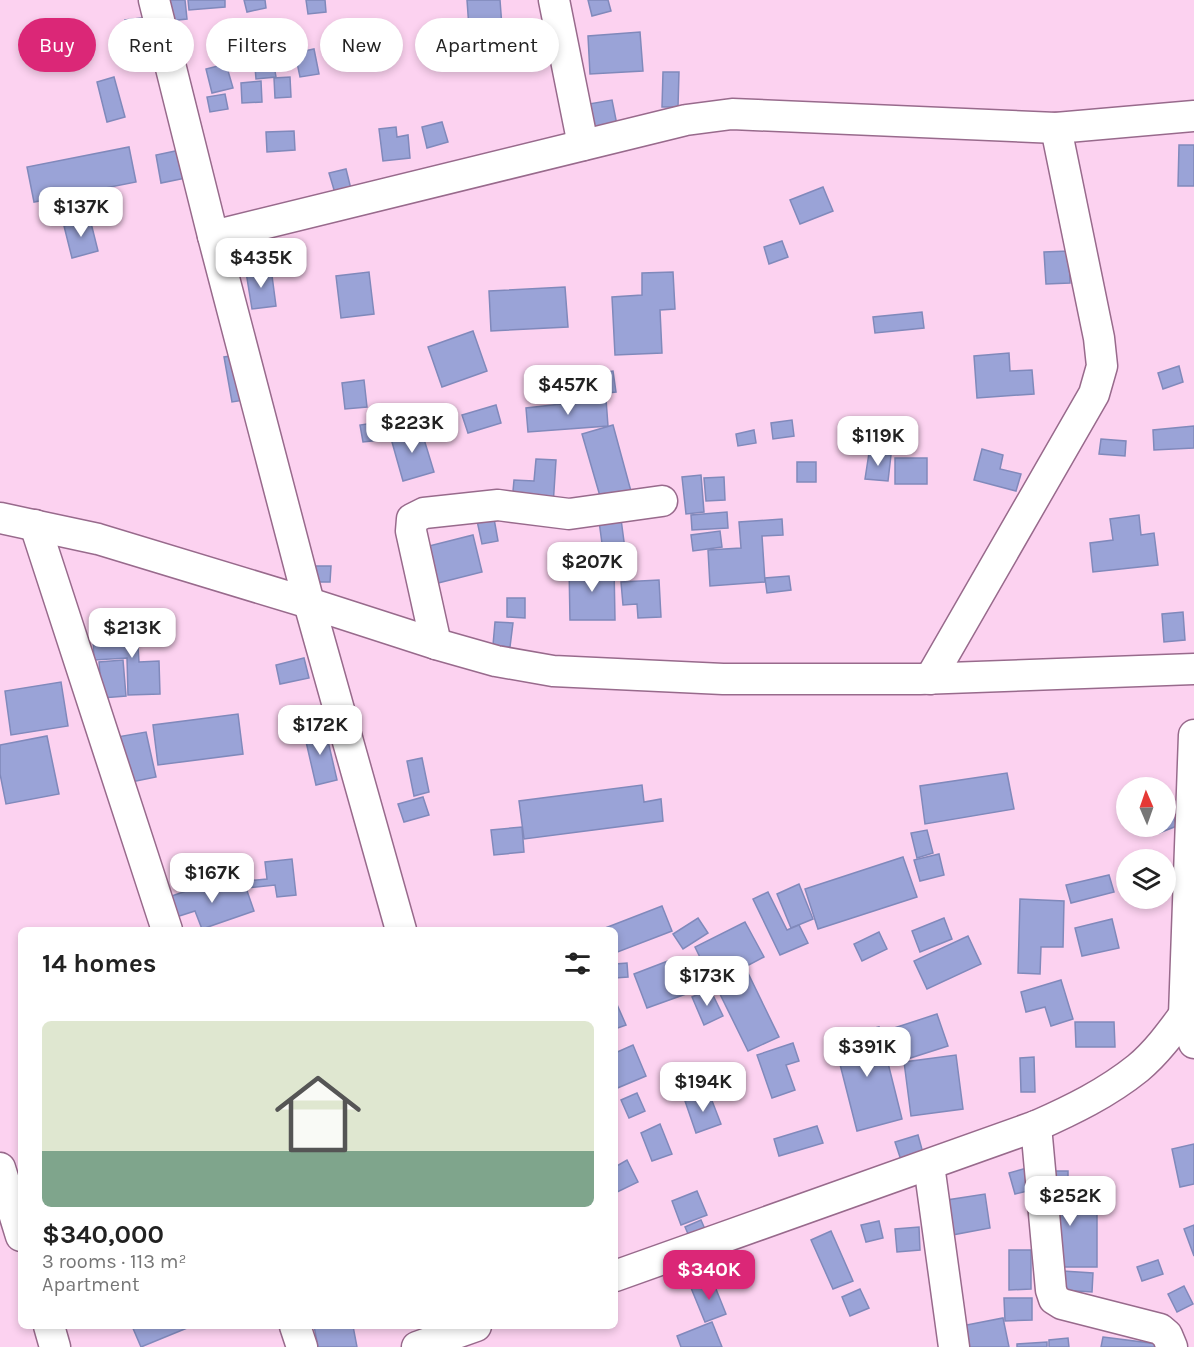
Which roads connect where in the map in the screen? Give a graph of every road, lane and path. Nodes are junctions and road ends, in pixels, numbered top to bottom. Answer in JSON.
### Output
{"nodes":[{"id":1,"x":154,"y":0,"type":"edge"},
{"id":2,"x":554,"y":0,"type":"edge"},
{"id":3,"x":1194,"y":116,"type":"edge"},
{"id":4,"x":1056,"y":128,"type":"junction"},
{"id":5,"x":583,"y":146,"type":"junction"},
{"id":6,"x":213,"y":236,"type":"junction"},
{"id":7,"x":662,"y":501,"type":"dead end"},
{"id":8,"x":0,"y":518,"type":"edge"},
{"id":9,"x":35,"y":525,"type":"junction"},
{"id":10,"x":309,"y":603,"type":"junction"},
{"id":11,"x":436,"y":644,"type":"junction"},
{"id":12,"x":1194,"y":669,"type":"edge"},
{"id":13,"x":930,"y":679,"type":"junction"},
{"id":14,"x":1194,"y":735,"type":"edge"},
{"id":15,"x":166,"y":927,"type":"edge"},
{"id":16,"x":400,"y":927,"type":"edge"},
{"id":17,"x":1184,"y":1015,"type":"junction"},
{"id":18,"x":1194,"y":1043,"type":"edge"},
{"id":19,"x":1036,"y":1126,"type":"junction"},
{"id":20,"x":929,"y":1165,"type":"junction"},
{"id":21,"x":0,"y":1168,"type":"edge"},
{"id":22,"x":18,"y":1226,"type":"edge"},
{"id":23,"x":618,"y":1275,"type":"edge"},
{"id":24,"x":50,"y":1329,"type":"edge"},
{"id":25,"x":296,"y":1329,"type":"edge"},
{"id":26,"x":468,"y":1329,"type":"edge"},
{"id":27,"x":56,"y":1347,"type":"edge"},
{"id":28,"x":302,"y":1347,"type":"edge"},
{"id":29,"x":417,"y":1347,"type":"edge"},
{"id":30,"x":954,"y":1347,"type":"edge"},
{"id":31,"x":1172,"y":1347,"type":"edge"}],
"edges":[{"from":1,"to":6,"type":"street"},
{"from":2,"to":5,"type":"street"},
{"from":3,"to":4,"type":"street"},
{"from":4,"to":5,"type":"street"},
{"from":4,"to":13,"type":"street"},
{"from":5,"to":6,"type":"street"},
{"from":6,"to":10,"type":"street"},
{"from":7,"to":11,"type":"street"},
{"from":8,"to":9,"type":"street"},
{"from":9,"to":10,"type":"street"},
{"from":9,"to":15,"type":"street"},
{"from":10,"to":11,"type":"street"},
{"from":10,"to":16,"type":"street"},
{"from":11,"to":13,"type":"street"},
{"from":12,"to":13,"type":"street"},
{"from":14,"to":17,"type":"street"},
{"from":17,"to":18,"type":"street"},
{"from":17,"to":19,"type":"street"},
{"from":19,"to":20,"type":"street"},
{"from":19,"to":31,"type":"street"},
{"from":20,"to":23,"type":"street"},
{"from":20,"to":30,"type":"street"},
{"from":21,"to":22,"type":"street"},
{"from":24,"to":27,"type":"street"},
{"from":25,"to":28,"type":"street"},
{"from":26,"to":29,"type":"street"}]}
